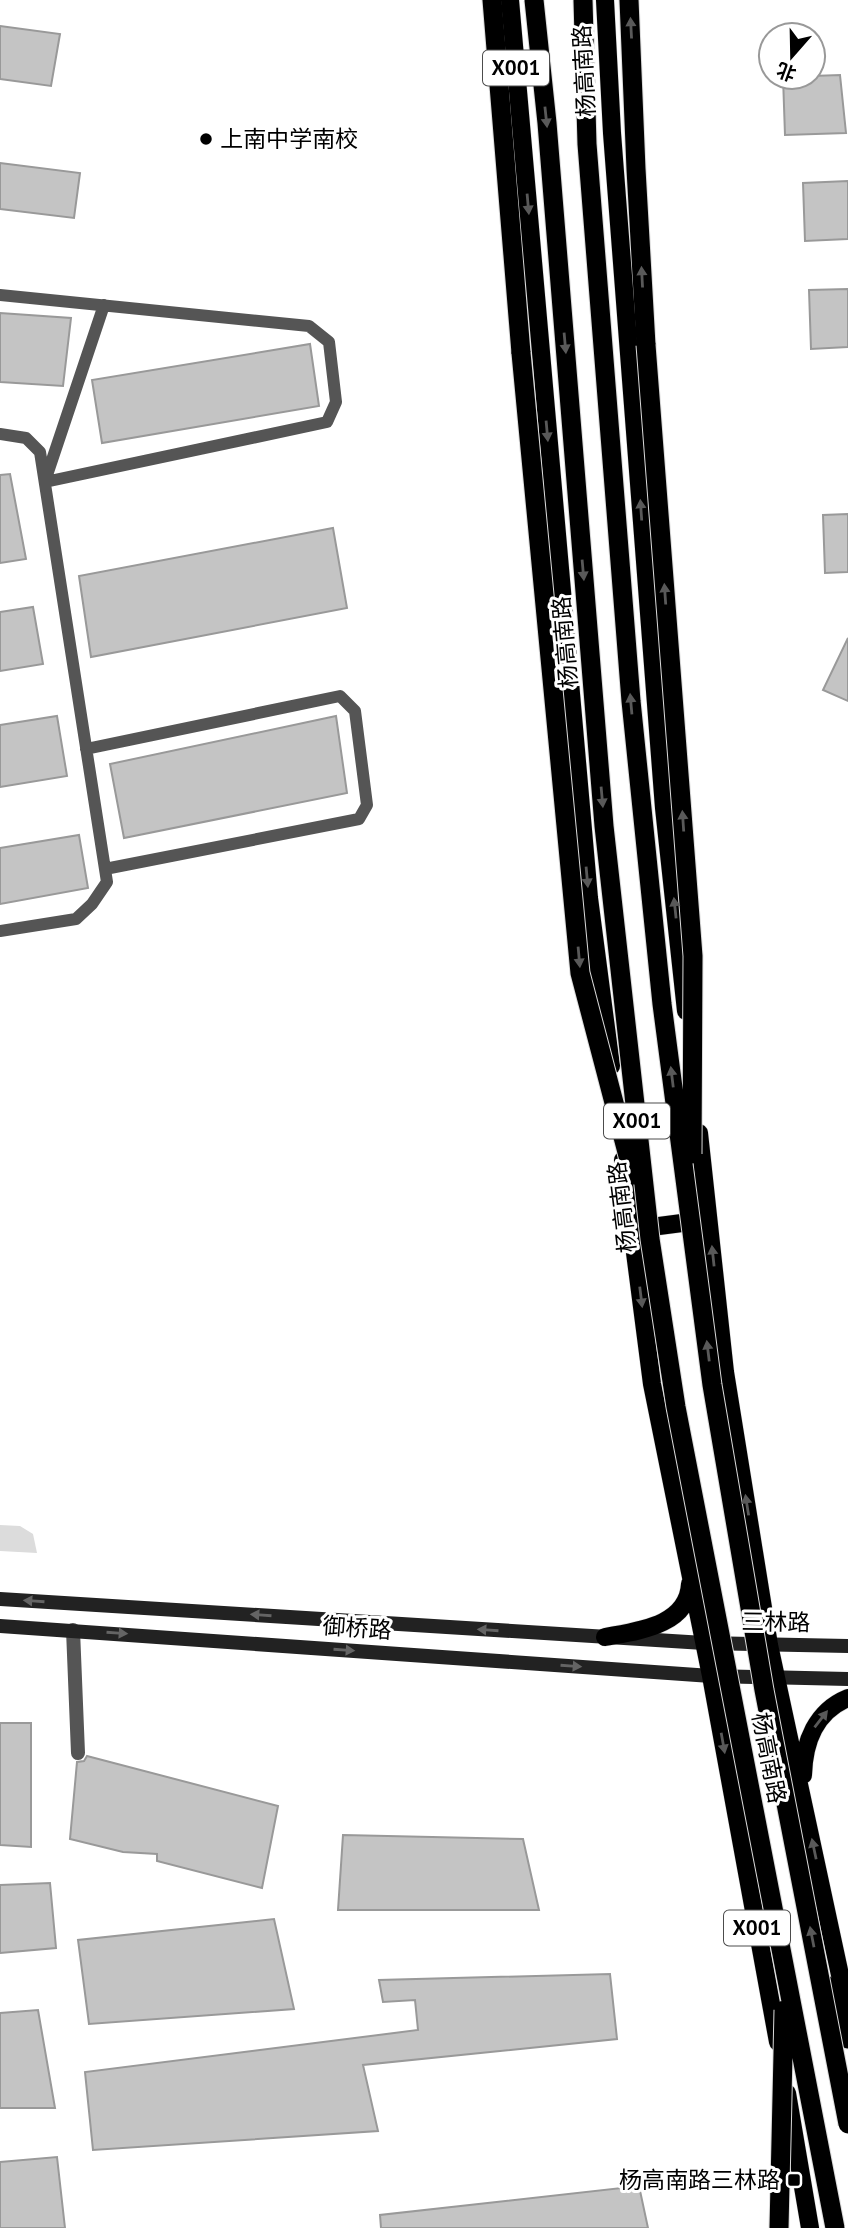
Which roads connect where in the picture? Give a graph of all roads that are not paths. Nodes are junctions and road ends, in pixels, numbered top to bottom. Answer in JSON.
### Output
{"nodes":[{"id":1,"x":492,"y":0,"type":"edge"},
{"id":2,"x":510,"y":0,"type":"edge"},
{"id":3,"x":534,"y":0,"type":"edge"},
{"id":4,"x":583,"y":0,"type":"edge"},
{"id":5,"x":605,"y":0,"type":"edge"},
{"id":6,"x":629,"y":0,"type":"edge"},
{"id":7,"x":633,"y":79,"type":"junction"},
{"id":8,"x":612,"y":133,"type":"junction"},
{"id":9,"x":0,"y":295,"type":"edge"},
{"id":10,"x":104,"y":305,"type":"junction"},
{"id":11,"x":0,"y":435,"type":"edge"},
{"id":12,"x":45,"y":482,"type":"junction"},
{"id":13,"x":86,"y":749,"type":"junction"},
{"id":14,"x":105,"y":869,"type":"junction"},
{"id":15,"x":0,"y":931,"type":"edge"},
{"id":16,"x":709,"y":1219,"type":"junction"},
{"id":17,"x":692,"y":1232,"type":"junction"},
{"id":18,"x":641,"y":1234,"type":"junction"},
{"id":19,"x":690,"y":1574,"type":"junction"},
{"id":20,"x":0,"y":1599,"type":"edge"},
{"id":21,"x":0,"y":1626,"type":"edge"},
{"id":22,"x":73,"y":1630,"type":"junction"},
{"id":23,"x":606,"y":1637,"type":"junction"},
{"id":24,"x":704,"y":1643,"type":"junction"},
{"id":25,"x":769,"y":1645,"type":"junction"},
{"id":26,"x":848,"y":1646,"type":"edge"},
{"id":27,"x":711,"y":1676,"type":"junction"},
{"id":28,"x":777,"y":1677,"type":"junction"},
{"id":29,"x":848,"y":1679,"type":"edge"},
{"id":30,"x":848,"y":1698,"type":"edge"},
{"id":31,"x":78,"y":1753,"type":"dead end"},
{"id":32,"x":803,"y":1799,"type":"junction"},
{"id":33,"x":818,"y":1966,"type":"junction"},
{"id":34,"x":785,"y":1971,"type":"junction"},
{"id":35,"x":848,"y":2012,"type":"edge"},
{"id":36,"x":848,"y":2039,"type":"edge"},
{"id":37,"x":848,"y":2124,"type":"edge"},
{"id":38,"x":779,"y":2228,"type":"edge"},
{"id":39,"x":810,"y":2228,"type":"edge"},
{"id":40,"x":835,"y":2228,"type":"edge"}],
"edges":[{"from":1,"to":18,"type":"highway","one_way":true,"bridge":true},
{"from":2,"to":18,"type":"main road","name":"杨高南路","number":"X001","one_way":true},
{"from":3,"to":18,"type":"highway","name":"杨高南路","number":"X001","one_way":true,"bridge":true},
{"from":17,"to":4,"type":"highway","name":"杨高南路","number":"X001","one_way":true,"bridge":true},
{"from":5,"to":8,"type":"main road","name":"杨高南路","number":"X001"},
{"from":7,"to":6,"type":"highway","one_way":true},
{"from":7,"to":8,"type":"main road"},
{"from":17,"to":7,"type":"highway","one_way":true,"bridge":true},
{"from":16,"to":8,"type":"main road","name":"杨高南路","number":"X001","one_way":true},
{"from":9,"to":10,"type":"lane"},
{"from":10,"to":12,"type":"lane"},
{"from":10,"to":12,"type":"lane"},
{"from":11,"to":12,"type":"lane"},
{"from":12,"to":13,"type":"lane"},
{"from":13,"to":14,"type":"lane"},
{"from":13,"to":14,"type":"lane"},
{"from":14,"to":15,"type":"lane"},
{"from":16,"to":18,"type":"main road"},
{"from":25,"to":16,"type":"main road","name":"杨高南路","number":"X001","one_way":true},
{"from":33,"to":17,"type":"highway","name":"杨高南路","number":"X001","one_way":true,"bridge":true},
{"from":18,"to":19,"type":"main road","name":"杨高南路","number":"X001","one_way":true},
{"from":18,"to":34,"type":"highway","name":"杨高南路","number":"X001","bridge":true},
{"from":19,"to":23,"type":"main road"},
{"from":19,"to":24,"type":"main road","name":"杨高南路"},
{"from":23,"to":20,"type":"main road","name":"御桥路","one_way":true},
{"from":21,"to":22,"type":"main road","name":"御桥路"},
{"from":22,"to":27,"type":"main road","name":"御桥路","one_way":true},
{"from":22,"to":31,"type":"street"},
{"from":23,"to":24,"type":"main road","name":"御桥路"},
{"from":24,"to":25,"type":"main road","name":"三林路"},
{"from":24,"to":27,"type":"main road","name":"杨高南路"},
{"from":25,"to":26,"type":"main road","name":"三林路"},
{"from":25,"to":28,"type":"main road","name":"杨高南路"},
{"from":27,"to":28,"type":"main road"},
{"from":27,"to":39,"type":"main road","name":"杨高南路","number":"X001","one_way":true},
{"from":28,"to":29,"type":"main road"},
{"from":28,"to":32,"type":"main road","name":"杨高南路"},
{"from":32,"to":30,"type":"main road","one_way":true},
{"from":35,"to":32,"type":"main road","name":"杨高南路","one_way":true},
{"from":33,"to":36,"type":"highway","number":"X001","bridge":true},
{"from":33,"to":37,"type":"highway","name":"杨高南路","number":"X001","bridge":true},
{"from":34,"to":38,"type":"highway","number":"X001","bridge":true},
{"from":34,"to":40,"type":"highway","name":"杨高南路","number":"X001","bridge":true}]}
